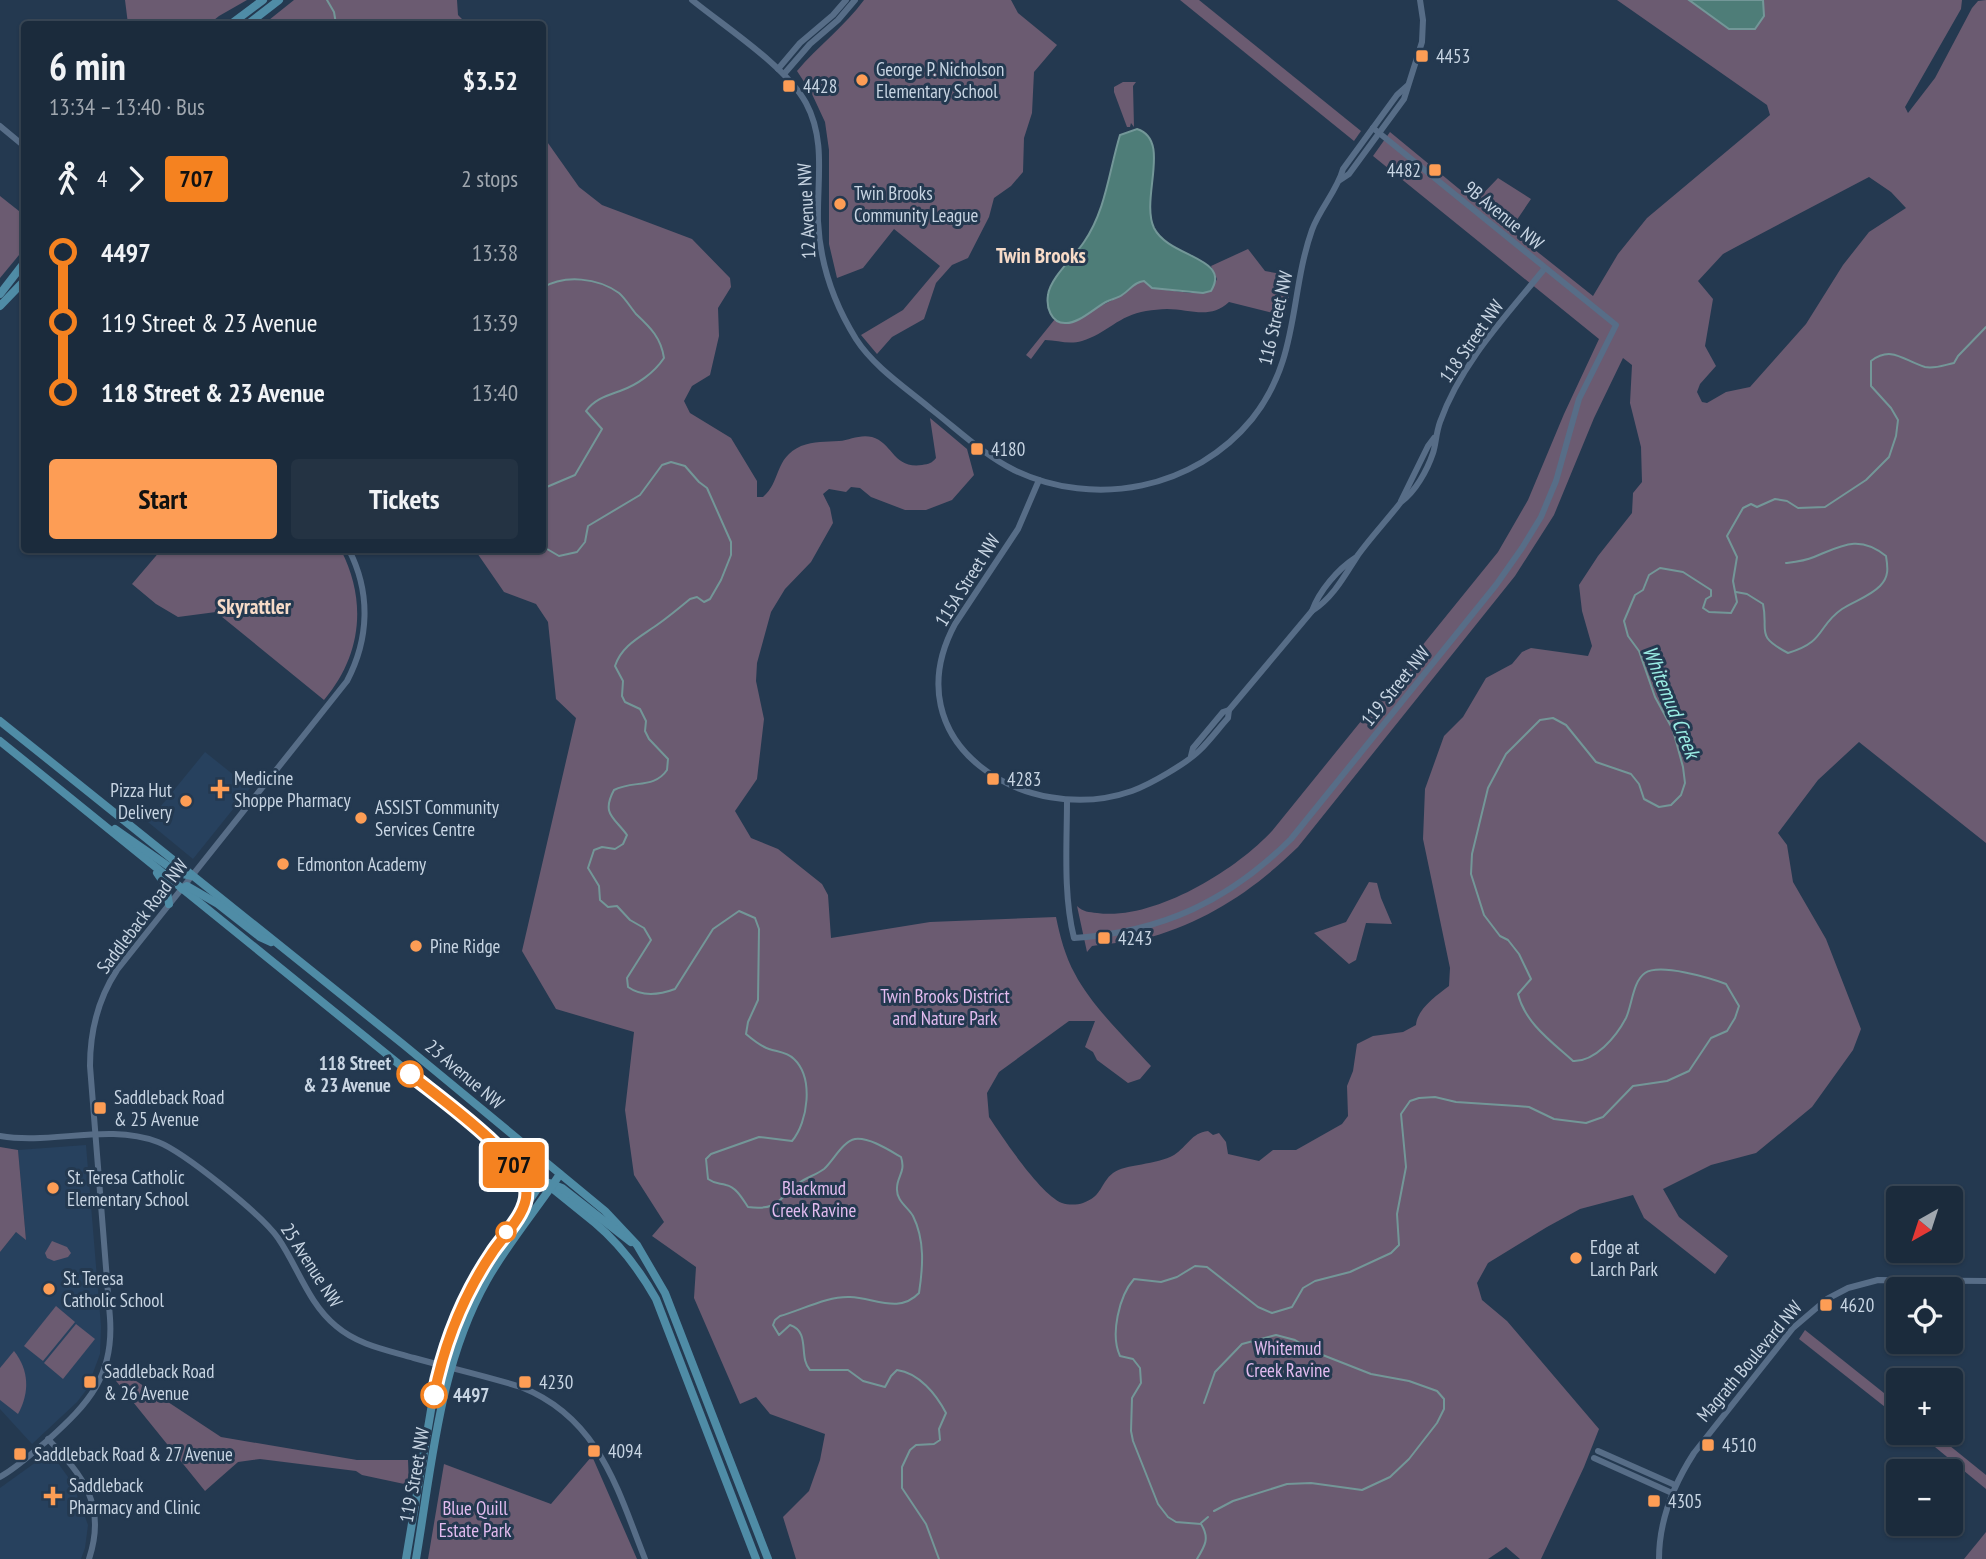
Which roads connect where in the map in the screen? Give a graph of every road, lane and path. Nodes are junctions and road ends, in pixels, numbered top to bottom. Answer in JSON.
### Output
{"nodes":[{"id":1,"x":262,"y":0,"type":"edge"},
{"id":2,"x":692,"y":0,"type":"edge"},
{"id":3,"x":846,"y":0,"type":"edge"},
{"id":4,"x":855,"y":0,"type":"edge"},
{"id":5,"x":1420,"y":0,"type":"edge"},
{"id":6,"x":277,"y":2,"type":"edge"},
{"id":7,"x":234,"y":21,"type":"edge"},
{"id":8,"x":252,"y":21,"type":"edge"},
{"id":9,"x":781,"y":71,"type":"junction"},
{"id":10,"x":1407,"y":86,"type":"junction"},
{"id":11,"x":0,"y":126,"type":"edge"},
{"id":12,"x":1373,"y":128,"type":"junction"},
{"id":13,"x":1379,"y":133,"type":"junction"},
{"id":14,"x":21,"y":144,"type":"edge"},
{"id":15,"x":1340,"y":180,"type":"junction"},
{"id":16,"x":21,"y":267,"type":"edge"},
{"id":17,"x":1545,"y":268,"type":"junction"},
{"id":18,"x":21,"y":284,"type":"edge"},
{"id":19,"x":0,"y":294,"type":"edge"},
{"id":20,"x":0,"y":306,"type":"edge"},
{"id":21,"x":1616,"y":325,"type":"joint"},
{"id":22,"x":1039,"y":480,"type":"junction"},
{"id":23,"x":1102,"y":490,"type":"joint"},
{"id":24,"x":350,"y":553,"type":"edge"},
{"id":25,"x":0,"y":721,"type":"edge"},
{"id":26,"x":0,"y":741,"type":"edge"},
{"id":27,"x":1068,"y":800,"type":"junction"},
{"id":28,"x":97,"y":820,"type":"junction"},
{"id":29,"x":146,"y":860,"type":"junction"},
{"id":30,"x":192,"y":876,"type":"junction"},
{"id":31,"x":182,"y":889,"type":"junction"},
{"id":32,"x":169,"y":904,"type":"junction"},
{"id":33,"x":284,"y":947,"type":"junction"},
{"id":34,"x":475,"y":1127,"type":"junction"},
{"id":35,"x":96,"y":1135,"type":"junction"},
{"id":36,"x":0,"y":1136,"type":"edge"},
{"id":37,"x":560,"y":1174,"type":"junction"},
{"id":38,"x":542,"y":1182,"type":"junction"},
{"id":39,"x":552,"y":1185,"type":"junction"},
{"id":40,"x":523,"y":1209,"type":"junction"},
{"id":41,"x":637,"y":1245,"type":"junction"},
{"id":42,"x":1986,"y":1281,"type":"edge"},
{"id":43,"x":441,"y":1365,"type":"junction"},
{"id":44,"x":451,"y":1368,"type":"junction"},
{"id":45,"x":48,"y":1439,"type":"junction"},
{"id":46,"x":1598,"y":1451,"type":"dead end"},
{"id":47,"x":1594,"y":1458,"type":"dead end"},
{"id":48,"x":0,"y":1477,"type":"edge"},
{"id":49,"x":1673,"y":1489,"type":"junction"},
{"id":50,"x":89,"y":1559,"type":"edge"},
{"id":51,"x":406,"y":1559,"type":"edge"},
{"id":52,"x":416,"y":1559,"type":"edge"},
{"id":53,"x":645,"y":1559,"type":"edge"},
{"id":54,"x":756,"y":1559,"type":"edge"},
{"id":55,"x":768,"y":1559,"type":"edge"},
{"id":56,"x":1659,"y":1559,"type":"edge"}],
"edges":[{"from":1,"to":7,"type":"main road"},
{"from":2,"to":9,"type":"street","name":"12 Avenue NW"},
{"from":3,"to":9,"type":"street"},
{"from":4,"to":9,"type":"street"},
{"from":5,"to":10,"type":"street","name":"116 Street NW"},
{"from":6,"to":8,"type":"main road"},
{"from":9,"to":22,"type":"street","name":"12 Avenue NW"},
{"from":10,"to":12,"type":"street","name":"116 Street NW"},
{"from":10,"to":13,"type":"street","name":"116 Street NW"},
{"from":11,"to":14,"type":"street"},
{"from":12,"to":13,"type":"street","name":"9B Avenue NW"},
{"from":12,"to":15,"type":"street","name":"116 Street NW"},
{"from":13,"to":15,"type":"street","name":"116 Street NW"},
{"from":13,"to":17,"type":"street","name":"9B Avenue NW"},
{"from":15,"to":23,"type":"street","name":"116 Street NW"},
{"from":16,"to":19,"type":"main road"},
{"from":17,"to":21,"type":"street","name":"9B Avenue NW"},
{"from":17,"to":27,"type":"street","name":"118 Street NW"},
{"from":18,"to":20,"type":"main road"},
{"from":21,"to":27,"type":"street","name":"119 Street NW"},
{"from":22,"to":23,"type":"street","name":"12 Avenue NW"},
{"from":22,"to":27,"type":"street","name":"115A Street NW"},
{"from":24,"to":30,"type":"street","name":"Saddleback Road NW"},
{"from":25,"to":30,"type":"main road","name":"23 Avenue NW"},
{"from":26,"to":28,"type":"main road","name":"23 Avenue NW"},
{"from":28,"to":29,"type":"main road","name":"23 Avenue NW"},
{"from":28,"to":30,"type":"main road"},
{"from":29,"to":31,"type":"main road","name":"23 Avenue NW"},
{"from":29,"to":32,"type":"main road"},
{"from":30,"to":31,"type":"street","name":"Saddleback Road NW"},
{"from":30,"to":33,"type":"main road","name":"23 Avenue NW"},
{"from":31,"to":32,"type":"street","name":"Saddleback Road NW"},
{"from":31,"to":33,"type":"main road"},
{"from":31,"to":34,"type":"main road","name":"23 Avenue NW"},
{"from":32,"to":35,"type":"street","name":"Saddleback Road NW"},
{"from":33,"to":37,"type":"main road","name":"23 Avenue NW"},
{"from":34,"to":38,"type":"main road","name":"23 Avenue NW"},
{"from":34,"to":40,"type":"main road"},
{"from":35,"to":36,"type":"street","name":"25 Avenue NW"},
{"from":35,"to":43,"type":"street","name":"25 Avenue NW"},
{"from":35,"to":45,"type":"street","name":"Saddleback Road NW"},
{"from":37,"to":39,"type":"main road","name":"119 Street NW"},
{"from":37,"to":41,"type":"main road","name":"23 Avenue NW"},
{"from":38,"to":39,"type":"main road"},
{"from":38,"to":40,"type":"main road","name":"119 Street NW"},
{"from":39,"to":41,"type":"main road"},
{"from":39,"to":44,"type":"main road","name":"119 Street NW"},
{"from":39,"to":54,"type":"main road"},
{"from":40,"to":43,"type":"main road","name":"119 Street NW"},
{"from":41,"to":55,"type":"main road","name":"23 Avenue NW"},
{"from":42,"to":49,"type":"street","name":"Magrath Boulevard NW"},
{"from":43,"to":44,"type":"street","name":"25 Avenue NW"},
{"from":43,"to":51,"type":"main road","name":"119 Street NW"},
{"from":44,"to":52,"type":"main road","name":"119 Street NW"},
{"from":44,"to":53,"type":"street","name":"25 Avenue NW"},
{"from":45,"to":48,"type":"street","name":"Saddleback Road NW"},
{"from":45,"to":50,"type":"street"},
{"from":46,"to":49,"type":"street"},
{"from":47,"to":49,"type":"street"},
{"from":49,"to":56,"type":"street","name":"Magrath Boulevard NW"}]}
